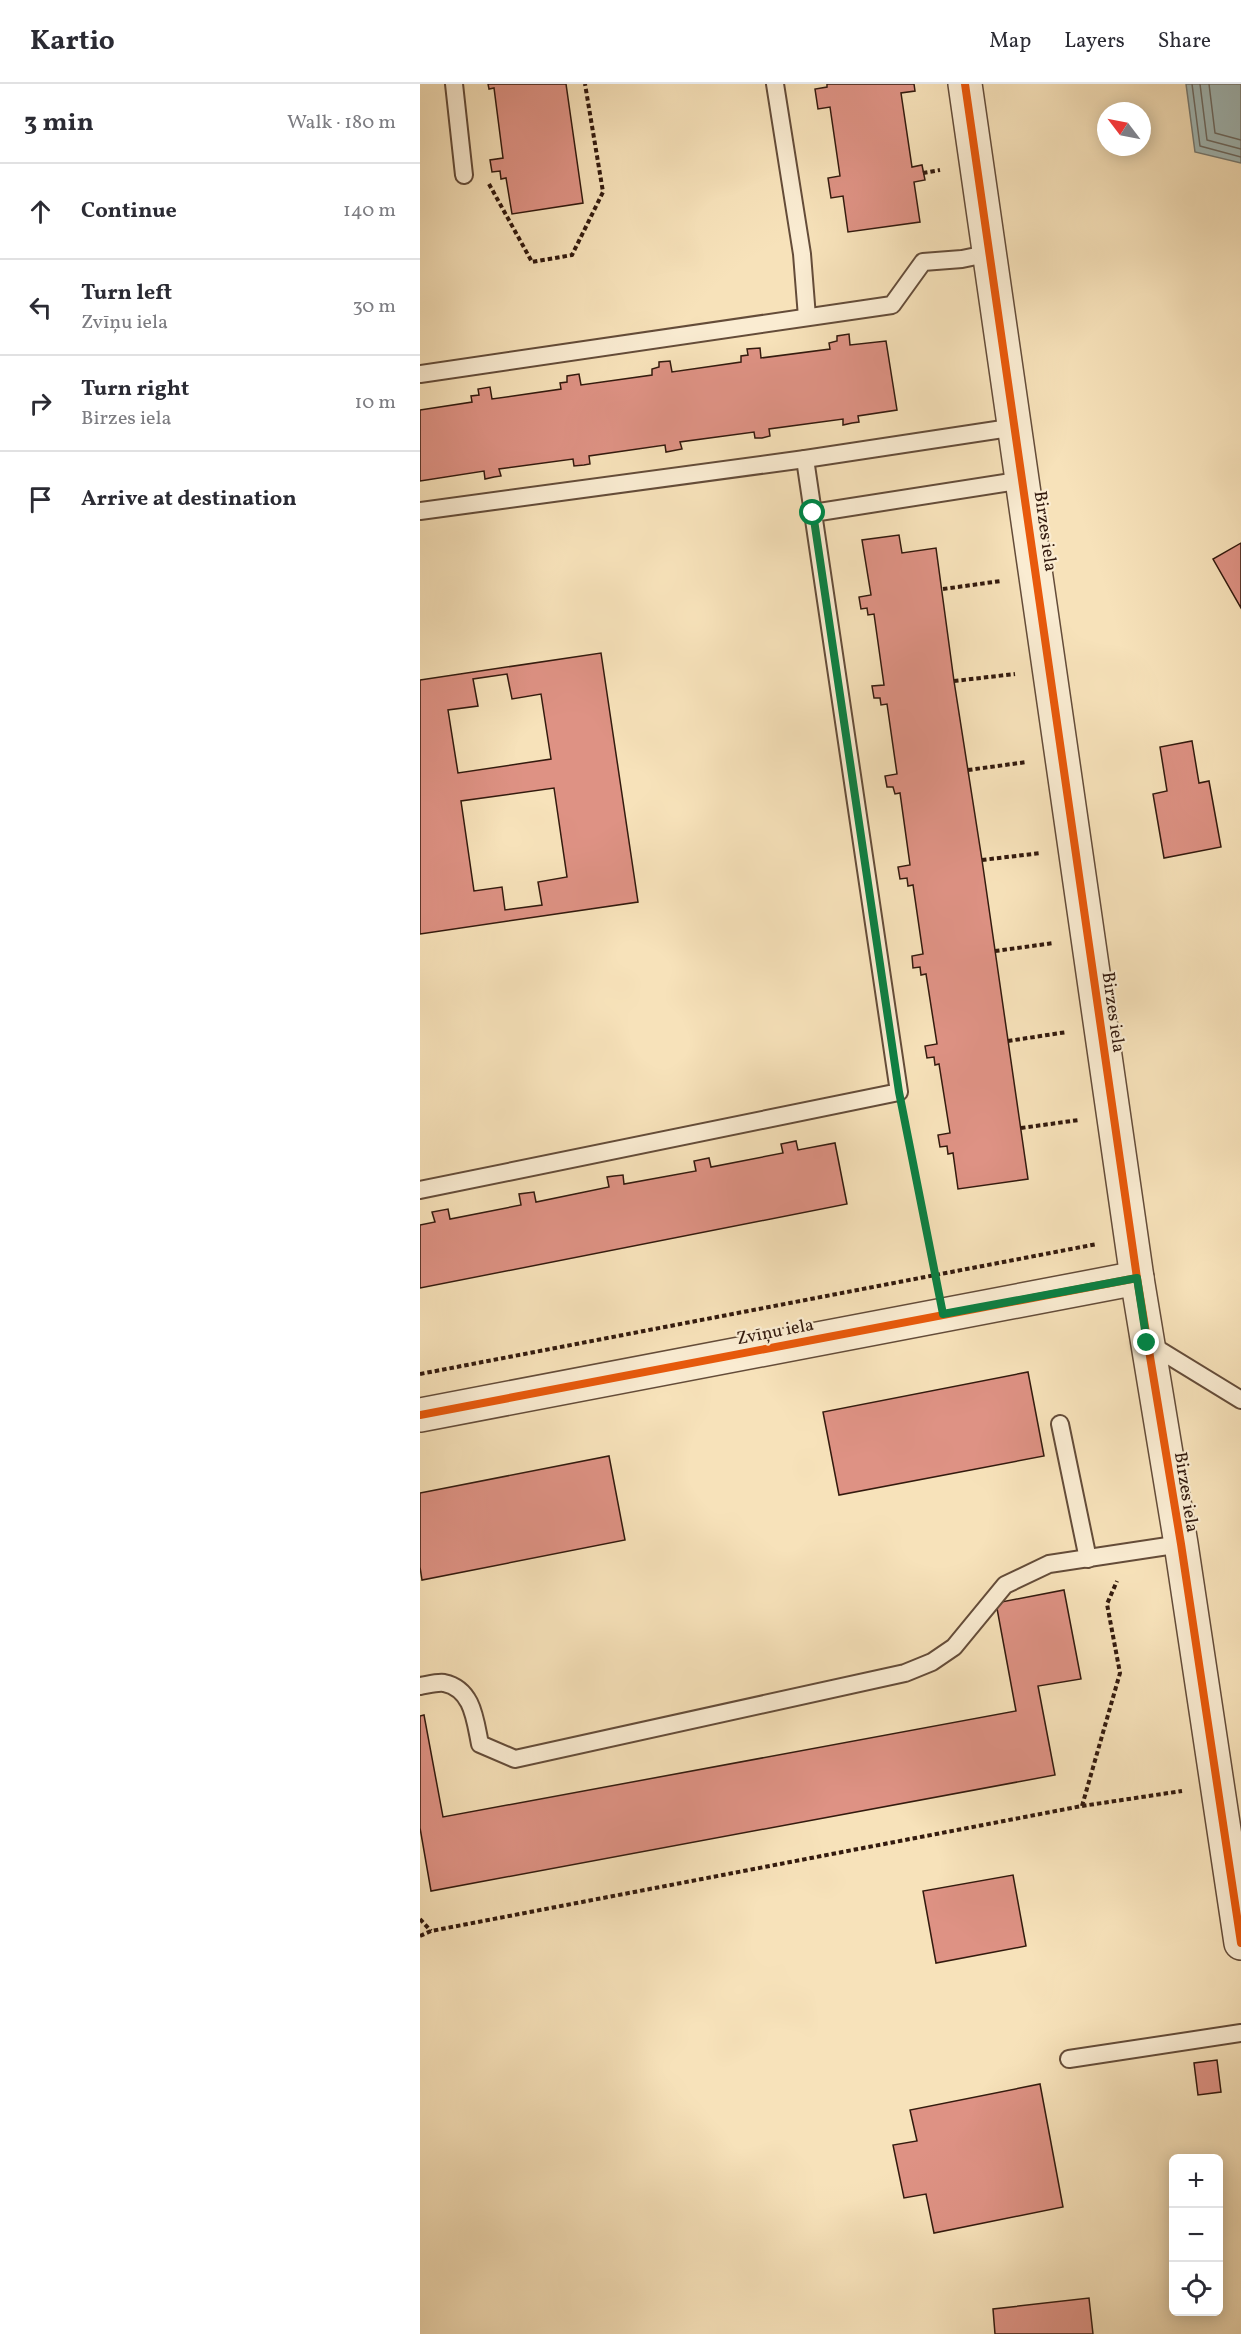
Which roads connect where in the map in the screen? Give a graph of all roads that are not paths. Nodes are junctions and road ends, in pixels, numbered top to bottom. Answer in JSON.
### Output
{"nodes":[{"id":1,"x":454,"y":84,"type":"edge"},
{"id":2,"x":775,"y":84,"type":"edge"},
{"id":3,"x":965,"y":84,"type":"edge"},
{"id":4,"x":464,"y":175,"type":"road end"},
{"id":5,"x":991,"y":253,"type":"junction"},
{"id":6,"x":807,"y":317,"type":"junction"},
{"id":7,"x":420,"y":374,"type":"edge"},
{"id":8,"x":1016,"y":428,"type":"junction"},
{"id":9,"x":805,"y":459,"type":"junction"},
{"id":10,"x":1023,"y":480,"type":"junction"},
{"id":11,"x":420,"y":511,"type":"edge"},
{"id":12,"x":813,"y":513,"type":"junction"},
{"id":13,"x":420,"y":1190,"type":"edge"},
{"id":14,"x":1137,"y":1278,"type":"junction"},
{"id":15,"x":1147,"y":1343,"type":"junction"},
{"id":16,"x":1241,"y":1400,"type":"edge"},
{"id":17,"x":420,"y":1415,"type":"edge"},
{"id":18,"x":1060,"y":1424,"type":"dead end"},
{"id":19,"x":1181,"y":1544,"type":"junction"},
{"id":20,"x":1088,"y":1558,"type":"junction"},
{"id":21,"x":420,"y":1686,"type":"edge"},
{"id":22,"x":1241,"y":1943,"type":"edge"},
{"id":23,"x":1241,"y":2034,"type":"edge"},
{"id":24,"x":1069,"y":2059,"type":"dead end"}],
"edges":[{"from":1,"to":4,"type":"lane"},
{"from":2,"to":6,"type":"lane"},
{"from":3,"to":5,"type":"street","name":"Birzes iela"},
{"from":5,"to":6,"type":"lane"},
{"from":5,"to":8,"type":"street","name":"Birzes iela"},
{"from":6,"to":7,"type":"lane"},
{"from":8,"to":9,"type":"lane"},
{"from":8,"to":10,"type":"street","name":"Birzes iela"},
{"from":9,"to":11,"type":"lane"},
{"from":9,"to":12,"type":"lane"},
{"from":10,"to":12,"type":"lane"},
{"from":10,"to":14,"type":"street","name":"Birzes iela"},
{"from":12,"to":13,"type":"lane"},
{"from":14,"to":15,"type":"street","name":"Birzes iela"},
{"from":14,"to":17,"type":"street","name":"Zvīņu iela"},
{"from":15,"to":16,"type":"lane"},
{"from":15,"to":19,"type":"street","name":"Birzes iela"},
{"from":18,"to":20,"type":"lane"},
{"from":19,"to":20,"type":"lane"},
{"from":19,"to":22,"type":"street","name":"Birzes iela"},
{"from":20,"to":21,"type":"lane"},
{"from":23,"to":24,"type":"lane"}]}
